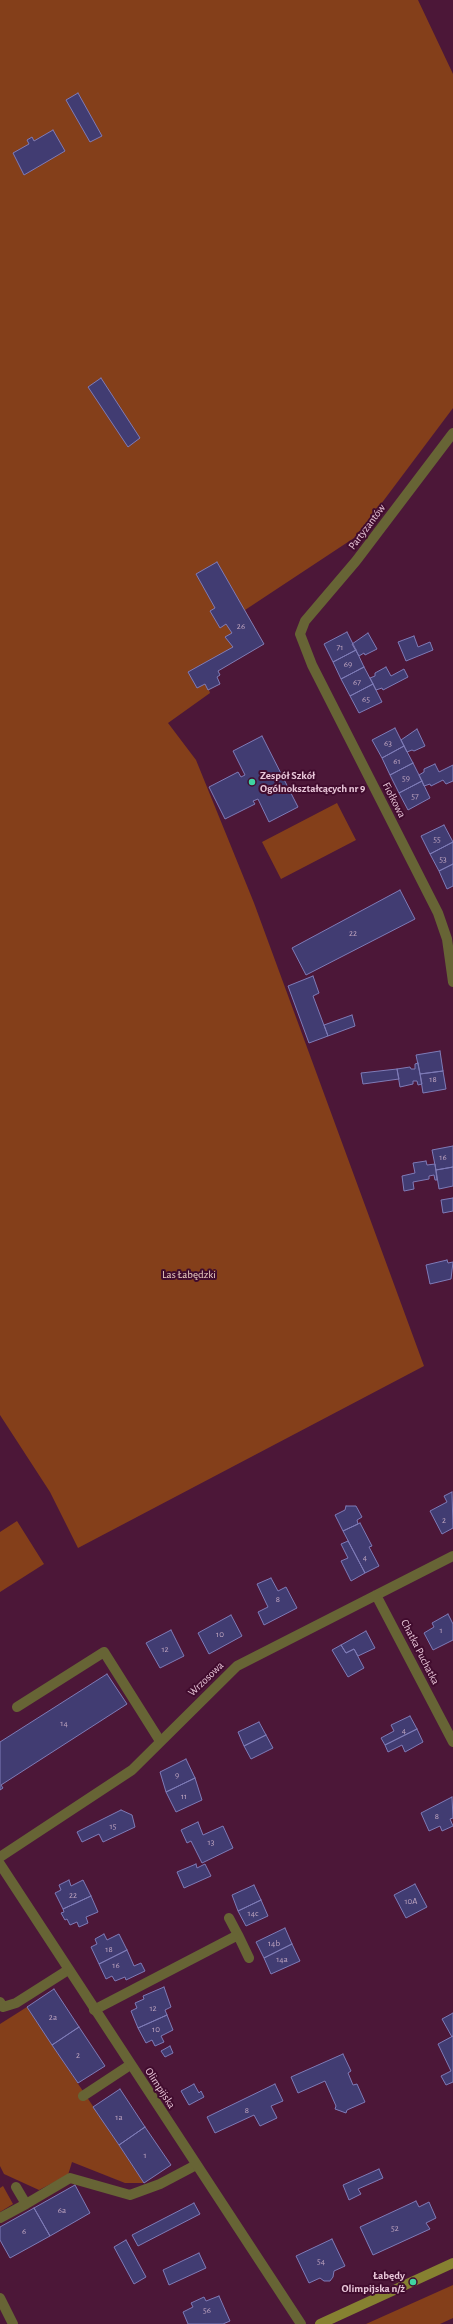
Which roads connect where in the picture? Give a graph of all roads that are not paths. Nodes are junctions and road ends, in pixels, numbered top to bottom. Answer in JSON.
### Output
{"nodes":[{"id":1,"x":453,"y":434,"type":"edge"},
{"id":2,"x":300,"y":634,"type":"joint"},
{"id":3,"x":453,"y":982,"type":"edge"},
{"id":4,"x":453,"y":1556,"type":"edge"},
{"id":5,"x":376,"y":1595,"type":"junction"},
{"id":6,"x":17,"y":1707,"type":"dead end"},
{"id":7,"x":160,"y":1741,"type":"junction"},
{"id":8,"x":453,"y":1742,"type":"edge"},
{"id":9,"x":0,"y":1857,"type":"edge"},
{"id":10,"x":0,"y":1864,"type":"edge"},
{"id":11,"x":230,"y":1918,"type":"dead end"},
{"id":12,"x":238,"y":1935,"type":"junction"},
{"id":13,"x":250,"y":1958,"type":"dead end"},
{"id":14,"x":68,"y":1970,"type":"junction"},
{"id":15,"x":0,"y":2002,"type":"edge"},
{"id":16,"x":94,"y":2010,"type":"junction"},
{"id":17,"x":130,"y":2065,"type":"junction"},
{"id":18,"x":83,"y":2096,"type":"dead end"},
{"id":19,"x":196,"y":2165,"type":"junction"},
{"id":20,"x":16,"y":2187,"type":"dead end"},
{"id":21,"x":26,"y":2204,"type":"junction"},
{"id":22,"x":0,"y":2218,"type":"edge"},
{"id":23,"x":453,"y":2264,"type":"edge"},
{"id":24,"x":0,"y":2298,"type":"edge"},
{"id":25,"x":13,"y":2324,"type":"edge"},
{"id":26,"x":301,"y":2324,"type":"edge"},
{"id":27,"x":320,"y":2324,"type":"edge"}],
"edges":[{"from":1,"to":2,"type":"street","name":"Partyzantów"},
{"from":2,"to":3,"type":"street","name":"Fiołkowa"},
{"from":4,"to":5,"type":"street","name":"Wrzosowa"},
{"from":5,"to":7,"type":"street","name":"Wrzosowa"},
{"from":5,"to":8,"type":"street","name":"Chatka Puchatka"},
{"from":6,"to":7,"type":"street"},
{"from":7,"to":9,"type":"street","name":"Wrzosowa"},
{"from":10,"to":14,"type":"street","name":"Olimpijska"},
{"from":11,"to":12,"type":"street"},
{"from":12,"to":13,"type":"street"},
{"from":12,"to":16,"type":"street"},
{"from":14,"to":15,"type":"street"},
{"from":14,"to":16,"type":"street","name":"Olimpijska"},
{"from":16,"to":17,"type":"street","name":"Olimpijska"},
{"from":17,"to":18,"type":"street"},
{"from":17,"to":19,"type":"street","name":"Olimpijska"},
{"from":19,"to":21,"type":"street"},
{"from":19,"to":26,"type":"street","name":"Olimpijska"},
{"from":20,"to":21,"type":"street"},
{"from":21,"to":22,"type":"street"},
{"from":23,"to":27,"type":"street"},
{"from":24,"to":25,"type":"street"}]}
